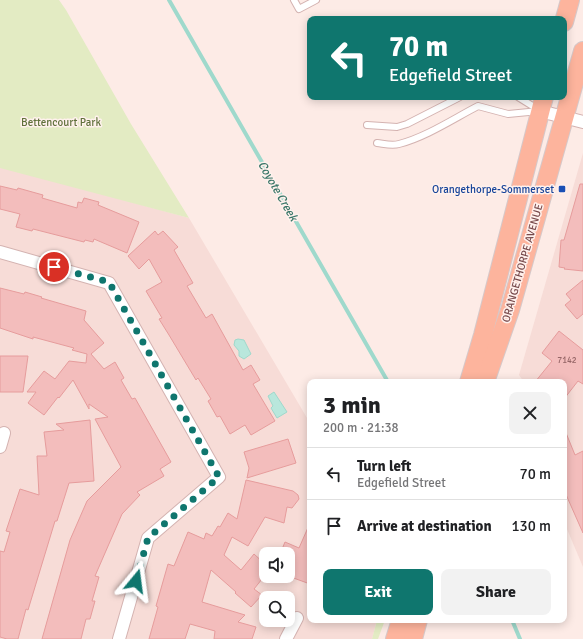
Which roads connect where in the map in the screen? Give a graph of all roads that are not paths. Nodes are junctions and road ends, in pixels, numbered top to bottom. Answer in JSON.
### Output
{"nodes":[{"id":1,"x":294,"y":0,"type":"edge"},
{"id":2,"x":316,"y":0,"type":"edge"},
{"id":3,"x":570,"y":0,"type":"edge"},
{"id":4,"x":566,"y":16,"type":"edge"},
{"id":5,"x":583,"y":51,"type":"edge"},
{"id":6,"x":454,"y":100,"type":"edge"},
{"id":7,"x":528,"y":100,"type":"edge"},
{"id":8,"x":542,"y":104,"type":"edge"},
{"id":9,"x":564,"y":116,"type":"junction"},
{"id":10,"x":583,"y":122,"type":"edge"},
{"id":11,"x":367,"y":125,"type":"dead end"},
{"id":12,"x":377,"y":143,"type":"dead end"},
{"id":13,"x":0,"y":252,"type":"edge"},
{"id":14,"x":475,"y":379,"type":"edge"},
{"id":15,"x":476,"y":379,"type":"edge"},
{"id":16,"x":4,"y":434,"type":"dead end"},
{"id":17,"x":0,"y":447,"type":"edge"},
{"id":18,"x":297,"y":618,"type":"dead end"},
{"id":19,"x":400,"y":623,"type":"edge"},
{"id":20,"x":417,"y":623,"type":"edge"},
{"id":21,"x":120,"y":639,"type":"edge"},
{"id":22,"x":286,"y":639,"type":"edge"},
{"id":23,"x":395,"y":639,"type":"edge"},
{"id":24,"x":414,"y":639,"type":"edge"}],
"edges":[{"from":1,"to":2,"type":"lane"},
{"from":3,"to":4,"type":"main road"},
{"from":5,"to":9,"type":"main road","name":"ORANGETHORPE AVENUE"},
{"from":6,"to":11,"type":"lane"},
{"from":7,"to":8,"type":"lane"},
{"from":8,"to":9,"type":"street"},
{"from":8,"to":12,"type":"lane"},
{"from":8,"to":14,"type":"main road","name":"ORANGETHORPE AVENUE"},
{"from":9,"to":10,"type":"street"},
{"from":9,"to":15,"type":"main road","name":"ORANGETHORPE AVENUE"},
{"from":13,"to":21,"type":"street"},
{"from":16,"to":17,"type":"street"},
{"from":18,"to":22,"type":"street"},
{"from":19,"to":23,"type":"main road"},
{"from":20,"to":24,"type":"main road"}]}
